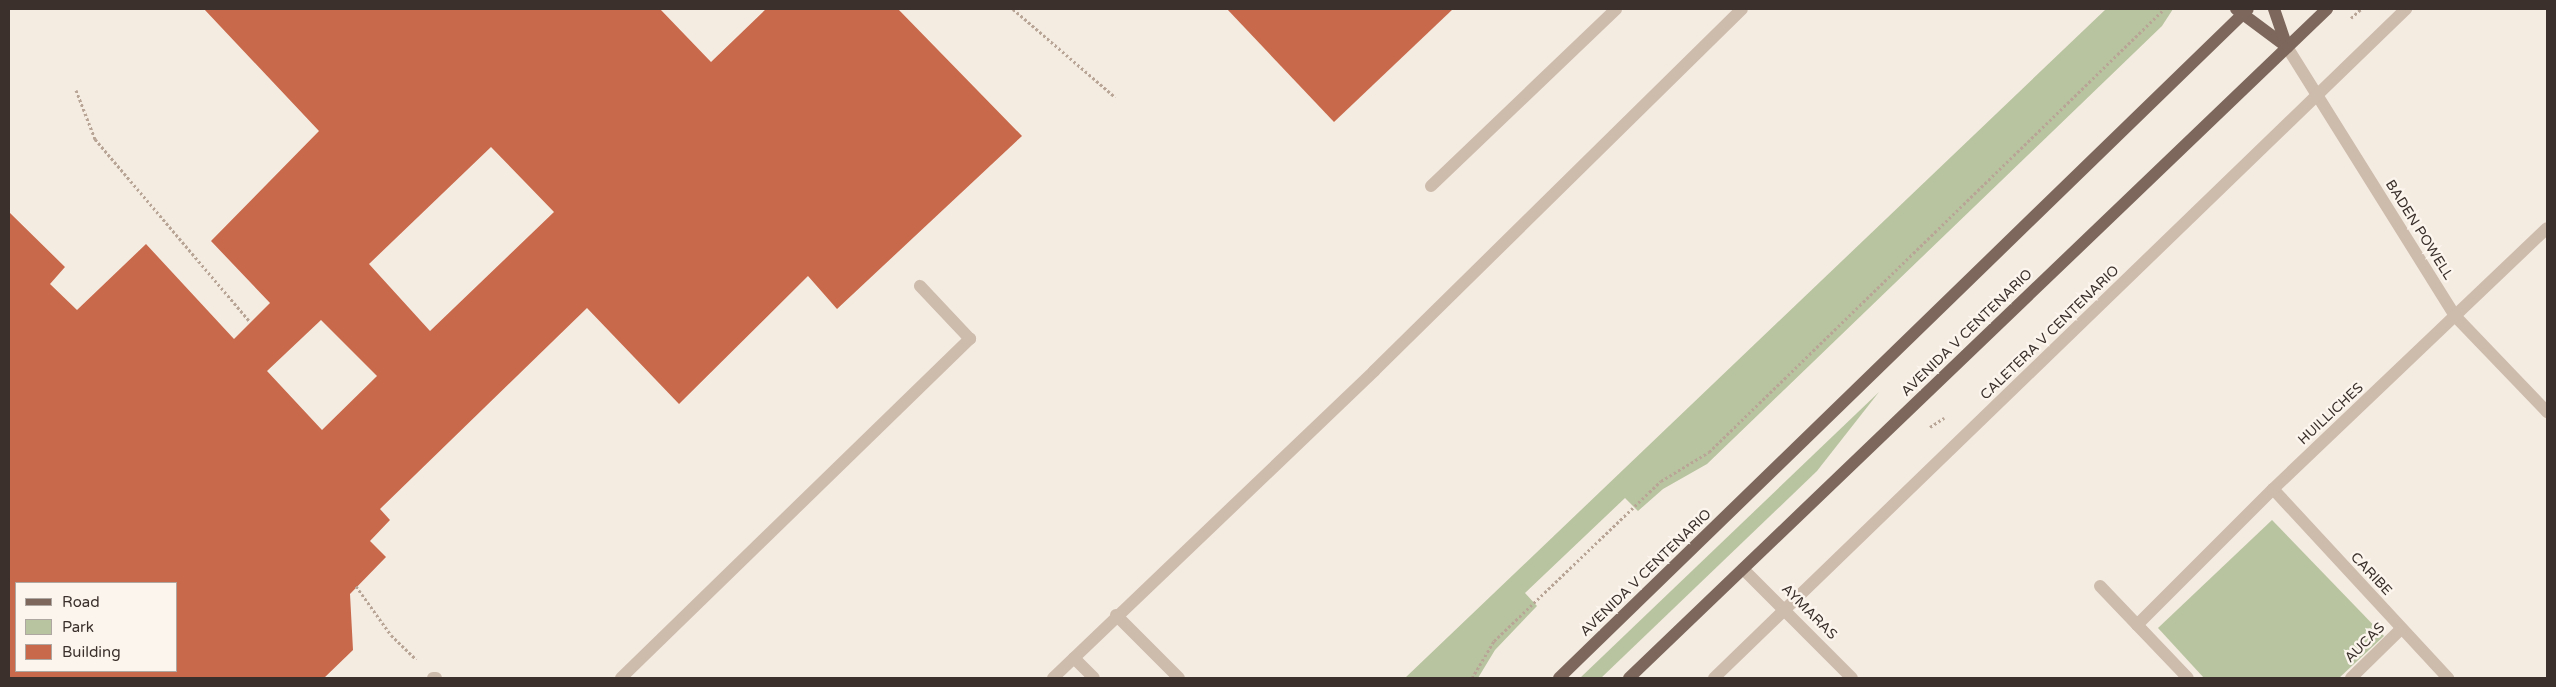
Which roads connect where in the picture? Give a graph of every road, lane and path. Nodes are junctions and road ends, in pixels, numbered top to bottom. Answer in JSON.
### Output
{"nodes":[{"id":1,"x":1013,"y":9,"type":"edge"},
{"id":2,"x":1616,"y":9,"type":"edge"},
{"id":3,"x":1742,"y":9,"type":"edge"},
{"id":4,"x":2164,"y":9,"type":"edge"},
{"id":5,"x":2274,"y":9,"type":"edge"},
{"id":6,"x":2327,"y":9,"type":"edge"},
{"id":7,"x":2406,"y":9,"type":"edge"},
{"id":8,"x":2242,"y":11,"type":"edge"},
{"id":9,"x":2287,"y":47,"type":"junction"},
{"id":10,"x":76,"y":90,"type":"dead end"},
{"id":11,"x":2317,"y":94,"type":"junction"},
{"id":12,"x":1115,"y":98,"type":"dead end"},
{"id":13,"x":1431,"y":186,"type":"dead end"},
{"id":14,"x":2547,"y":228,"type":"edge"},
{"id":15,"x":920,"y":286,"type":"dead end"},
{"id":16,"x":2456,"y":317,"type":"junction"},
{"id":17,"x":250,"y":322,"type":"dead end"},
{"id":18,"x":2547,"y":412,"type":"edge"},
{"id":19,"x":2272,"y":489,"type":"junction"},
{"id":20,"x":1743,"y":569,"type":"junction"},
{"id":21,"x":356,"y":586,"type":"dead end"},
{"id":22,"x":2100,"y":586,"type":"dead end"},
{"id":23,"x":1785,"y":608,"type":"junction"},
{"id":24,"x":1116,"y":615,"type":"junction"},
{"id":25,"x":2137,"y":625,"type":"junction"},
{"id":26,"x":2401,"y":628,"type":"junction"},
{"id":27,"x":1074,"y":658,"type":"junction"},
{"id":28,"x":434,"y":678,"type":"edge"},
{"id":29,"x":621,"y":678,"type":"edge"},
{"id":30,"x":1053,"y":678,"type":"edge"},
{"id":31,"x":1094,"y":678,"type":"edge"},
{"id":32,"x":1179,"y":678,"type":"edge"},
{"id":33,"x":1472,"y":678,"type":"edge"},
{"id":34,"x":1560,"y":678,"type":"edge"},
{"id":35,"x":1629,"y":678,"type":"edge"},
{"id":36,"x":1714,"y":678,"type":"edge"},
{"id":37,"x":1852,"y":678,"type":"edge"},
{"id":38,"x":2188,"y":678,"type":"edge"},
{"id":39,"x":2351,"y":678,"type":"edge"},
{"id":40,"x":2448,"y":678,"type":"edge"}],
"edges":[{"from":1,"to":12,"type":"path"},
{"from":2,"to":13,"type":"street"},
{"from":3,"to":24,"type":"street"},
{"from":4,"to":33,"type":"path"},
{"from":5,"to":9,"type":"main road","name":"BADEN POWELL"},
{"from":6,"to":9,"type":"main road","name":"AVENIDA V CENTENARIO"},
{"from":7,"to":11,"type":"street","name":"CALETERA V CENTENARIO"},
{"from":8,"to":9,"type":"main road","name":"BADEN POWELL"},
{"from":8,"to":34,"type":"main road","name":"AVENIDA V CENTENARIO"},
{"from":9,"to":11,"type":"street","name":"BADEN POWELL"},
{"from":9,"to":20,"type":"main road","name":"AVENIDA V CENTENARIO"},
{"from":10,"to":17,"type":"path"},
{"from":11,"to":16,"type":"street","name":"BADEN POWELL"},
{"from":11,"to":23,"type":"street","name":"CALETERA V CENTENARIO"},
{"from":14,"to":16,"type":"street","name":"HUILLICHES"},
{"from":15,"to":29,"type":"street"},
{"from":16,"to":18,"type":"street","name":"BADEN POWELL"},
{"from":16,"to":19,"type":"street","name":"HUILLICHES"},
{"from":19,"to":25,"type":"street","name":"HUILLICHES"},
{"from":19,"to":26,"type":"street","name":"CARIBE"},
{"from":20,"to":23,"type":"street","name":"AYMARAS"},
{"from":20,"to":35,"type":"main road","name":"AVENIDA V CENTENARIO"},
{"from":21,"to":28,"type":"path"},
{"from":22,"to":25,"type":"street"},
{"from":23,"to":36,"type":"street","name":"CALETERA V CENTENARIO"},
{"from":23,"to":37,"type":"street","name":"AYMARAS"},
{"from":24,"to":27,"type":"street"},
{"from":24,"to":32,"type":"street"},
{"from":25,"to":38,"type":"street"},
{"from":26,"to":39,"type":"street","name":"AUCAS"},
{"from":26,"to":40,"type":"street","name":"CARIBE"},
{"from":27,"to":30,"type":"street"},
{"from":27,"to":31,"type":"street"}]}
